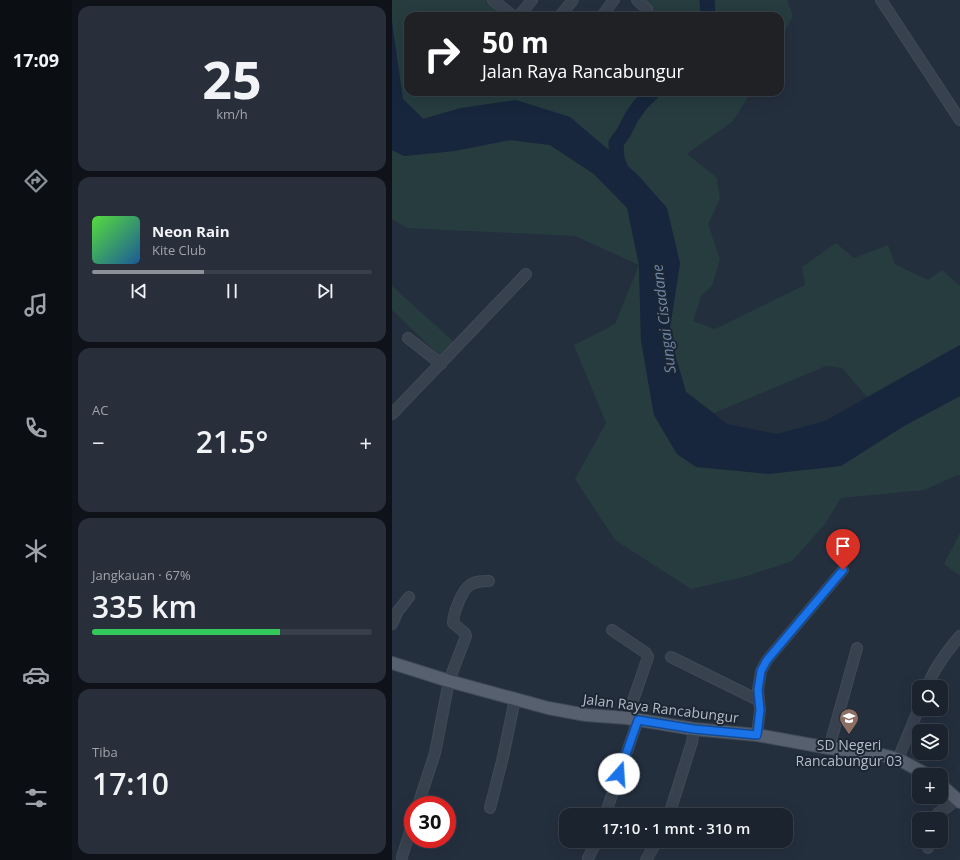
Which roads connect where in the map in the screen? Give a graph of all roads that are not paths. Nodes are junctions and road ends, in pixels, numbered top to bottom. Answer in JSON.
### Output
{"nodes":[{"id":1,"x":493,"y":0,"type":"edge"},
{"id":2,"x":532,"y":0,"type":"edge"},
{"id":3,"x":573,"y":0,"type":"edge"},
{"id":4,"x":614,"y":0,"type":"edge"},
{"id":5,"x":637,"y":0,"type":"edge"},
{"id":6,"x":881,"y":0,"type":"edge"},
{"id":7,"x":508,"y":12,"type":"edge"},
{"id":8,"x":522,"y":12,"type":"edge"},
{"id":9,"x":563,"y":12,"type":"edge"},
{"id":10,"x":605,"y":12,"type":"edge"},
{"id":11,"x":647,"y":12,"type":"edge"},
{"id":12,"x":960,"y":120,"type":"edge"},
{"id":13,"x":526,"y":274,"type":"dead end"},
{"id":14,"x":408,"y":338,"type":"dead end"},
{"id":15,"x":441,"y":364,"type":"junction"},
{"id":16,"x":392,"y":414,"type":"edge"},
{"id":17,"x":843,"y":570,"type":"dead end"},
{"id":18,"x":489,"y":581,"type":"dead end"},
{"id":19,"x":409,"y":597,"type":"dead end"},
{"id":20,"x":392,"y":624,"type":"edge"},
{"id":21,"x":612,"y":630,"type":"dead end"},
{"id":22,"x":960,"y":636,"type":"edge"},
{"id":23,"x":857,"y":648,"type":"dead end"},
{"id":24,"x":672,"y":657,"type":"dead end"},
{"id":25,"x":392,"y":663,"type":"edge"},
{"id":26,"x":931,"y":680,"type":"edge"},
{"id":27,"x":449,"y":681,"type":"junction"},
{"id":28,"x":515,"y":699,"type":"junction"},
{"id":29,"x":758,"y":700,"type":"junction"},
{"id":30,"x":916,"y":716,"type":"edge"},
{"id":31,"x":632,"y":719,"type":"junction"},
{"id":32,"x":694,"y":729,"type":"junction"},
{"id":33,"x":757,"y":735,"type":"junction"},
{"id":34,"x":829,"y":748,"type":"junction"},
{"id":35,"x":898,"y":760,"type":"junction"},
{"id":36,"x":914,"y":768,"type":"edge"},
{"id":37,"x":948,"y":791,"type":"edge"},
{"id":38,"x":421,"y":796,"type":"edge"},
{"id":39,"x":958,"y":800,"type":"edge"},
{"id":40,"x":490,"y":808,"type":"dead end"},
{"id":41,"x":607,"y":808,"type":"edge"},
{"id":42,"x":671,"y":808,"type":"edge"},
{"id":43,"x":939,"y":812,"type":"edge"},
{"id":44,"x":405,"y":848,"type":"edge"},
{"id":45,"x":593,"y":848,"type":"edge"},
{"id":46,"x":653,"y":848,"type":"edge"},
{"id":47,"x":402,"y":857,"type":"dead end"},
{"id":48,"x":588,"y":858,"type":"dead end"},
{"id":49,"x":646,"y":860,"type":"edge"}],
"edges":[{"from":1,"to":7,"type":"street"},
{"from":2,"to":8,"type":"street"},
{"from":3,"to":9,"type":"street"},
{"from":4,"to":10,"type":"street"},
{"from":5,"to":11,"type":"street"},
{"from":6,"to":12,"type":"street"},
{"from":13,"to":15,"type":"street"},
{"from":14,"to":15,"type":"street"},
{"from":15,"to":16,"type":"street"},
{"from":17,"to":29,"type":"street"},
{"from":18,"to":27,"type":"street"},
{"from":19,"to":20,"type":"street"},
{"from":21,"to":31,"type":"street"},
{"from":22,"to":26,"type":"street"},
{"from":23,"to":34,"type":"street"},
{"from":24,"to":29,"type":"street"},
{"from":25,"to":27,"type":"main road","name":"Jalan Raya Rancabungur"},
{"from":27,"to":28,"type":"main road","name":"Jalan Raya Rancabungur"},
{"from":27,"to":38,"type":"street"},
{"from":28,"to":31,"type":"main road","name":"Jalan Raya Rancabungur"},
{"from":28,"to":40,"type":"street"},
{"from":29,"to":33,"type":"street"},
{"from":30,"to":35,"type":"street"},
{"from":31,"to":32,"type":"main road","name":"Jalan Raya Rancabungur"},
{"from":31,"to":41,"type":"street"},
{"from":32,"to":33,"type":"main road","name":"Jalan Raya Rancabungur"},
{"from":32,"to":42,"type":"street"},
{"from":33,"to":34,"type":"main road","name":"Jalan Raya Rancabungur"},
{"from":34,"to":35,"type":"main road","name":"Jalan Raya Rancabungur"},
{"from":35,"to":36,"type":"main road","name":"Jalan Raya Rancabungur"},
{"from":37,"to":39,"type":"main road"},
{"from":39,"to":43,"type":"street"},
{"from":44,"to":47,"type":"street"},
{"from":45,"to":48,"type":"street"},
{"from":46,"to":49,"type":"street"}]}
